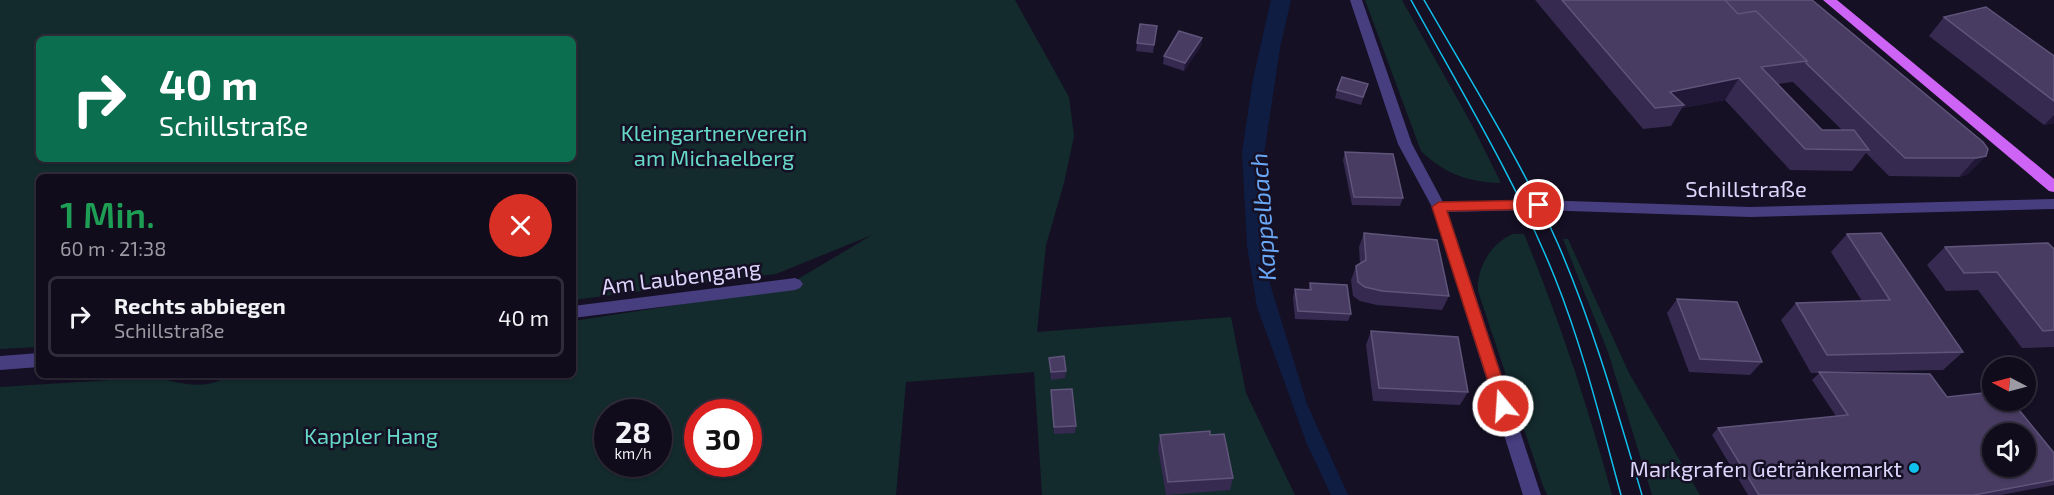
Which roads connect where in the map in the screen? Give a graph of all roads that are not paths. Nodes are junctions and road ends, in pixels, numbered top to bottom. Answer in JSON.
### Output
{"nodes":[{"id":1,"x":1356,"y":0,"type":"edge"},
{"id":2,"x":1829,"y":0,"type":"edge"},
{"id":3,"x":2054,"y":187,"type":"edge"},
{"id":4,"x":2054,"y":204,"type":"edge"},
{"id":5,"x":1439,"y":207,"type":"junction"},
{"id":6,"x":795,"y":284,"type":"dead end"},
{"id":7,"x":576,"y":312,"type":"edge"},
{"id":8,"x":36,"y":360,"type":"edge"},
{"id":9,"x":0,"y":363,"type":"edge"},
{"id":10,"x":1532,"y":495,"type":"edge"}],
"edges":[{"from":1,"to":5,"type":"street"},
{"from":2,"to":3,"type":"main road"},
{"from":4,"to":5,"type":"street","name":"Schillstraße"},
{"from":5,"to":10,"type":"street"},
{"from":6,"to":7,"type":"street","name":"Am Laubengang"},
{"from":8,"to":9,"type":"street"}]}
